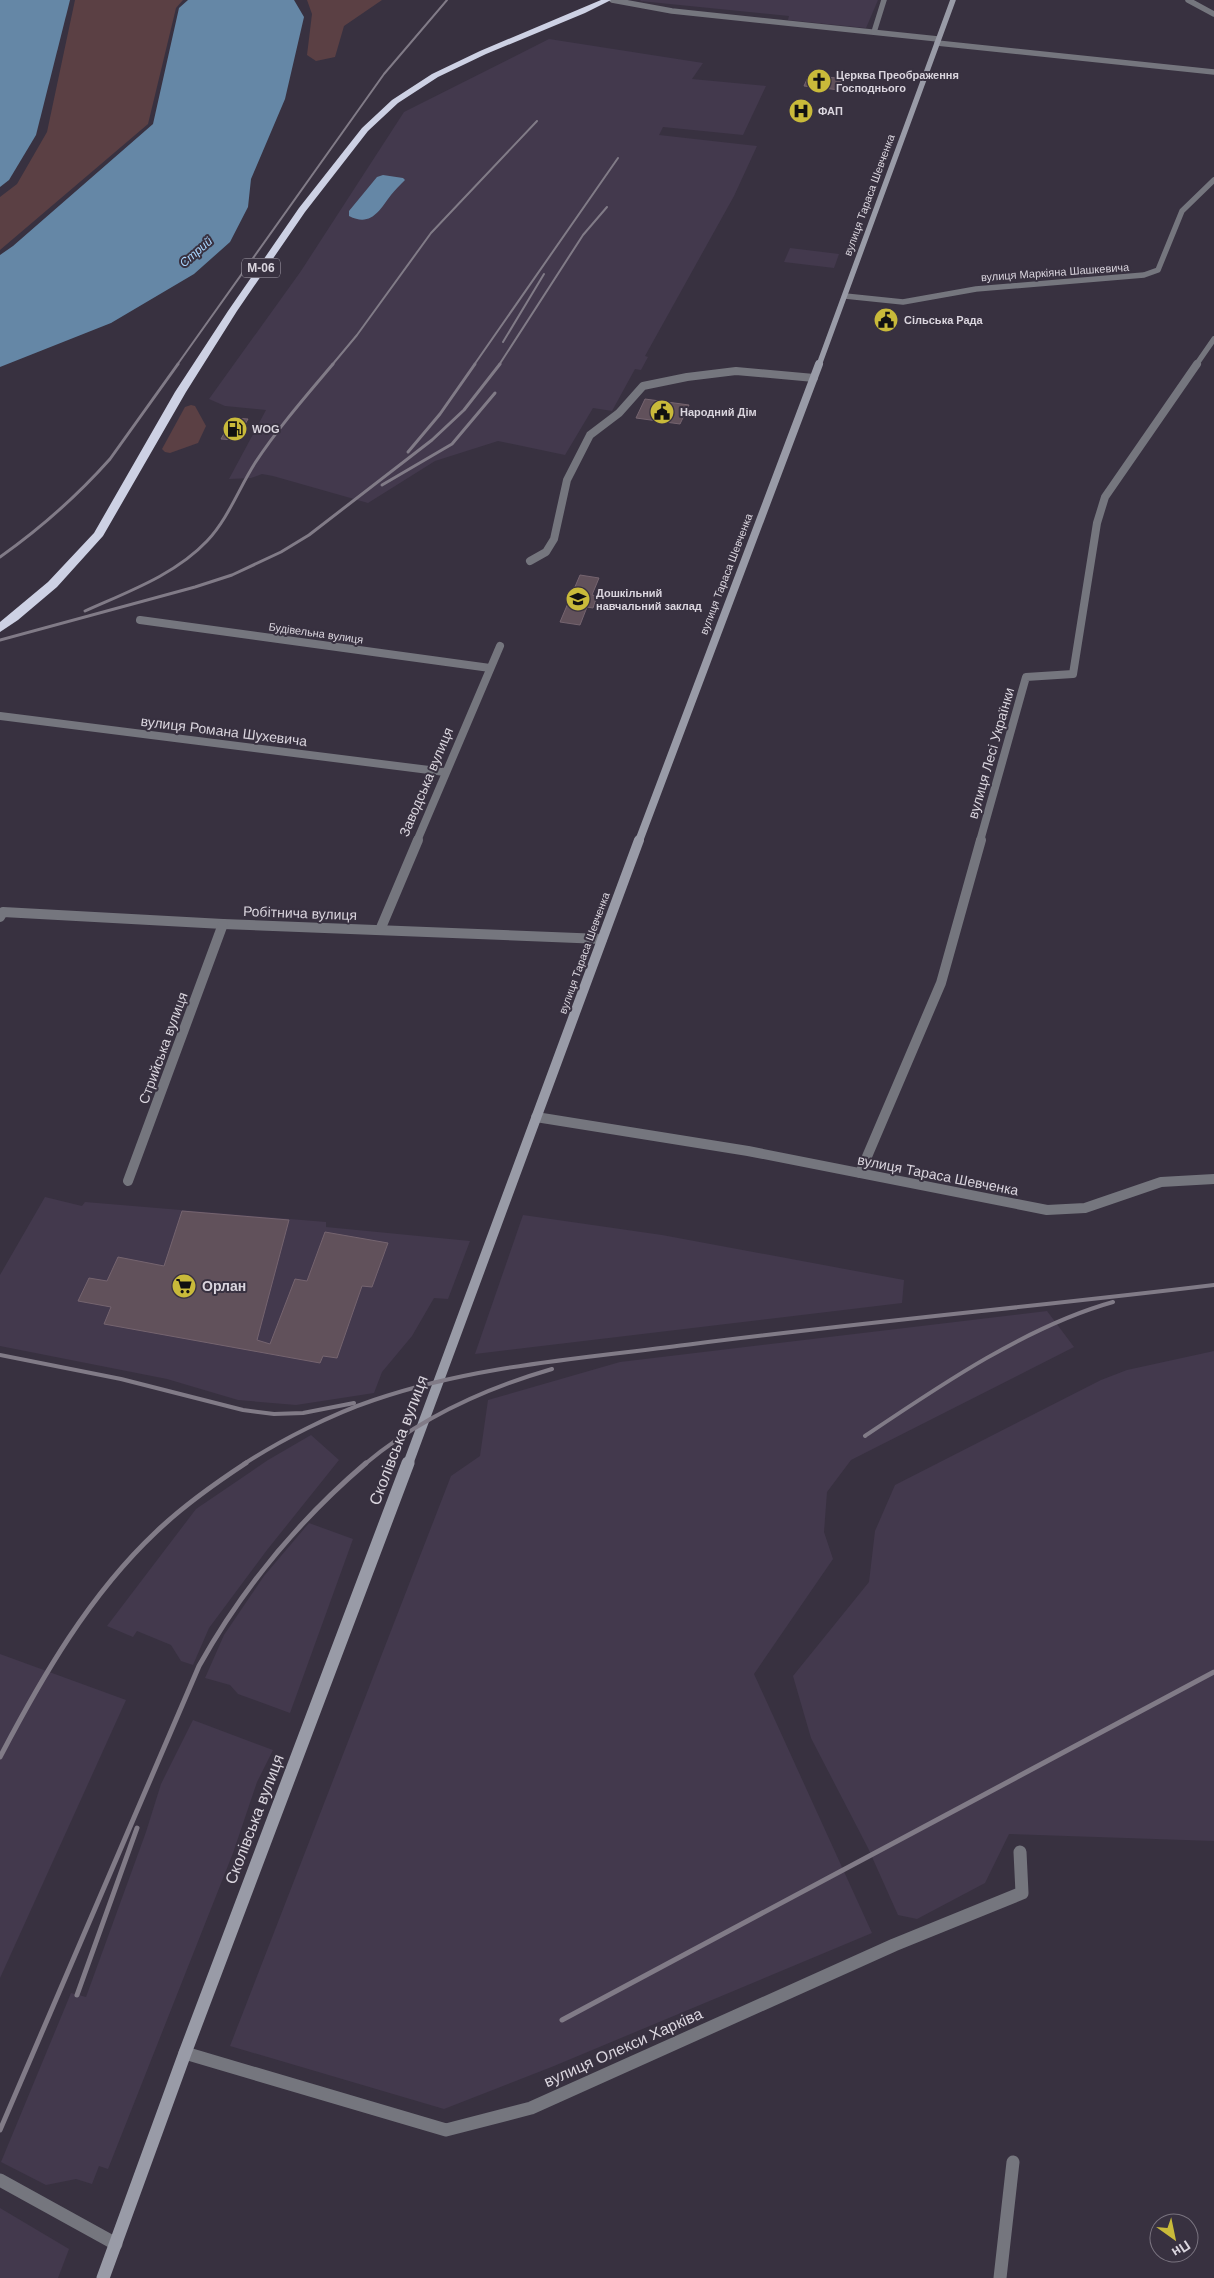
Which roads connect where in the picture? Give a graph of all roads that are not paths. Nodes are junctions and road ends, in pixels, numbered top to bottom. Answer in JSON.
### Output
{"nodes":[{"id":1,"x":607,"y":0,"type":"edge"},
{"id":2,"x":612,"y":0,"type":"edge"},
{"id":3,"x":884,"y":0,"type":"edge"},
{"id":4,"x":953,"y":0,"type":"edge"},
{"id":5,"x":1188,"y":0,"type":"edge"},
{"id":6,"x":1214,"y":14,"type":"edge"},
{"id":7,"x":874,"y":32,"type":"junction"},
{"id":8,"x":938,"y":41,"type":"junction"},
{"id":9,"x":1214,"y":72,"type":"edge"},
{"id":10,"x":1214,"y":180,"type":"edge"},
{"id":11,"x":845,"y":296,"type":"junction"},
{"id":12,"x":1214,"y":340,"type":"edge"},
{"id":13,"x":814,"y":378,"type":"junction"},
{"id":14,"x":530,"y":561,"type":"dead end"},
{"id":15,"x":140,"y":620,"type":"dead end"},
{"id":16,"x":0,"y":628,"type":"edge"},
{"id":17,"x":500,"y":646,"type":"dead end"},
{"id":18,"x":490,"y":668,"type":"junction"},
{"id":19,"x":0,"y":716,"type":"edge"},
{"id":20,"x":445,"y":772,"type":"junction"},
{"id":21,"x":0,"y":917,"type":"edge"},
{"id":22,"x":223,"y":924,"type":"junction"},
{"id":23,"x":380,"y":930,"type":"junction"},
{"id":24,"x":602,"y":939,"type":"junction"},
{"id":25,"x":536,"y":1117,"type":"junction"},
{"id":26,"x":860,"y":1173,"type":"junction"},
{"id":27,"x":1214,"y":1179,"type":"edge"},
{"id":28,"x":128,"y":1181,"type":"dead end"},
{"id":29,"x":442,"y":1374,"type":"joint"},
{"id":30,"x":1020,"y":1852,"type":"dead end"},
{"id":31,"x":185,"y":2052,"type":"junction"},
{"id":32,"x":1013,"y":2162,"type":"dead end"},
{"id":33,"x":0,"y":2180,"type":"edge"},
{"id":34,"x":116,"y":2244,"type":"junction"},
{"id":35,"x":104,"y":2278,"type":"edge"},
{"id":36,"x":1000,"y":2278,"type":"edge"}],
"edges":[{"from":1,"to":16,"type":"highway","number":"М-06"},
{"from":2,"to":7,"type":"street"},
{"from":3,"to":7,"type":"street"},
{"from":4,"to":8,"type":"street","name":"вулиця Тараса Шевченка"},
{"from":5,"to":6,"type":"street"},
{"from":7,"to":8,"type":"street"},
{"from":8,"to":9,"type":"street"},
{"from":8,"to":11,"type":"street","name":"вулиця Тараса Шевченка"},
{"from":10,"to":11,"type":"street","name":"вулиця Маркіяна Шашкевича"},
{"from":11,"to":13,"type":"street","name":"вулиця Тараса Шевченка"},
{"from":12,"to":26,"type":"street","name":"вулиця Лесі Українки"},
{"from":13,"to":14,"type":"street"},
{"from":13,"to":24,"type":"street","name":"вулиця Тараса Шевченка"},
{"from":15,"to":18,"type":"street","name":"Будівельна вулиця"},
{"from":17,"to":18,"type":"street","name":"Заводська вулиця"},
{"from":18,"to":20,"type":"street","name":"Заводська вулиця"},
{"from":19,"to":20,"type":"street","name":"вулиця Романа Шухевича"},
{"from":20,"to":23,"type":"street","name":"Заводська вулиця"},
{"from":21,"to":22,"type":"street","name":"Робітнича вулиця"},
{"from":22,"to":23,"type":"street","name":"Робітнича вулиця"},
{"from":22,"to":28,"type":"street","name":"Стрийська вулиця"},
{"from":23,"to":24,"type":"street","name":"Робітнича вулиця"},
{"from":24,"to":25,"type":"street","name":"вулиця Тараса Шевченка"},
{"from":25,"to":26,"type":"street","name":"вулиця Тараса Шевченка"},
{"from":25,"to":29,"type":"street","name":"вулиця Тараса Шевченка"},
{"from":26,"to":27,"type":"street","name":"вулиця Тараса Шевченка"},
{"from":29,"to":31,"type":"street","name":"Сколівська вулиця"},
{"from":30,"to":31,"type":"street","name":"вулиця Олекси Харківа"},
{"from":31,"to":34,"type":"street","name":"Сколівська вулиця"},
{"from":32,"to":36,"type":"street"},
{"from":33,"to":34,"type":"street"},
{"from":34,"to":35,"type":"street","name":"Сколівська вулиця"}]}
